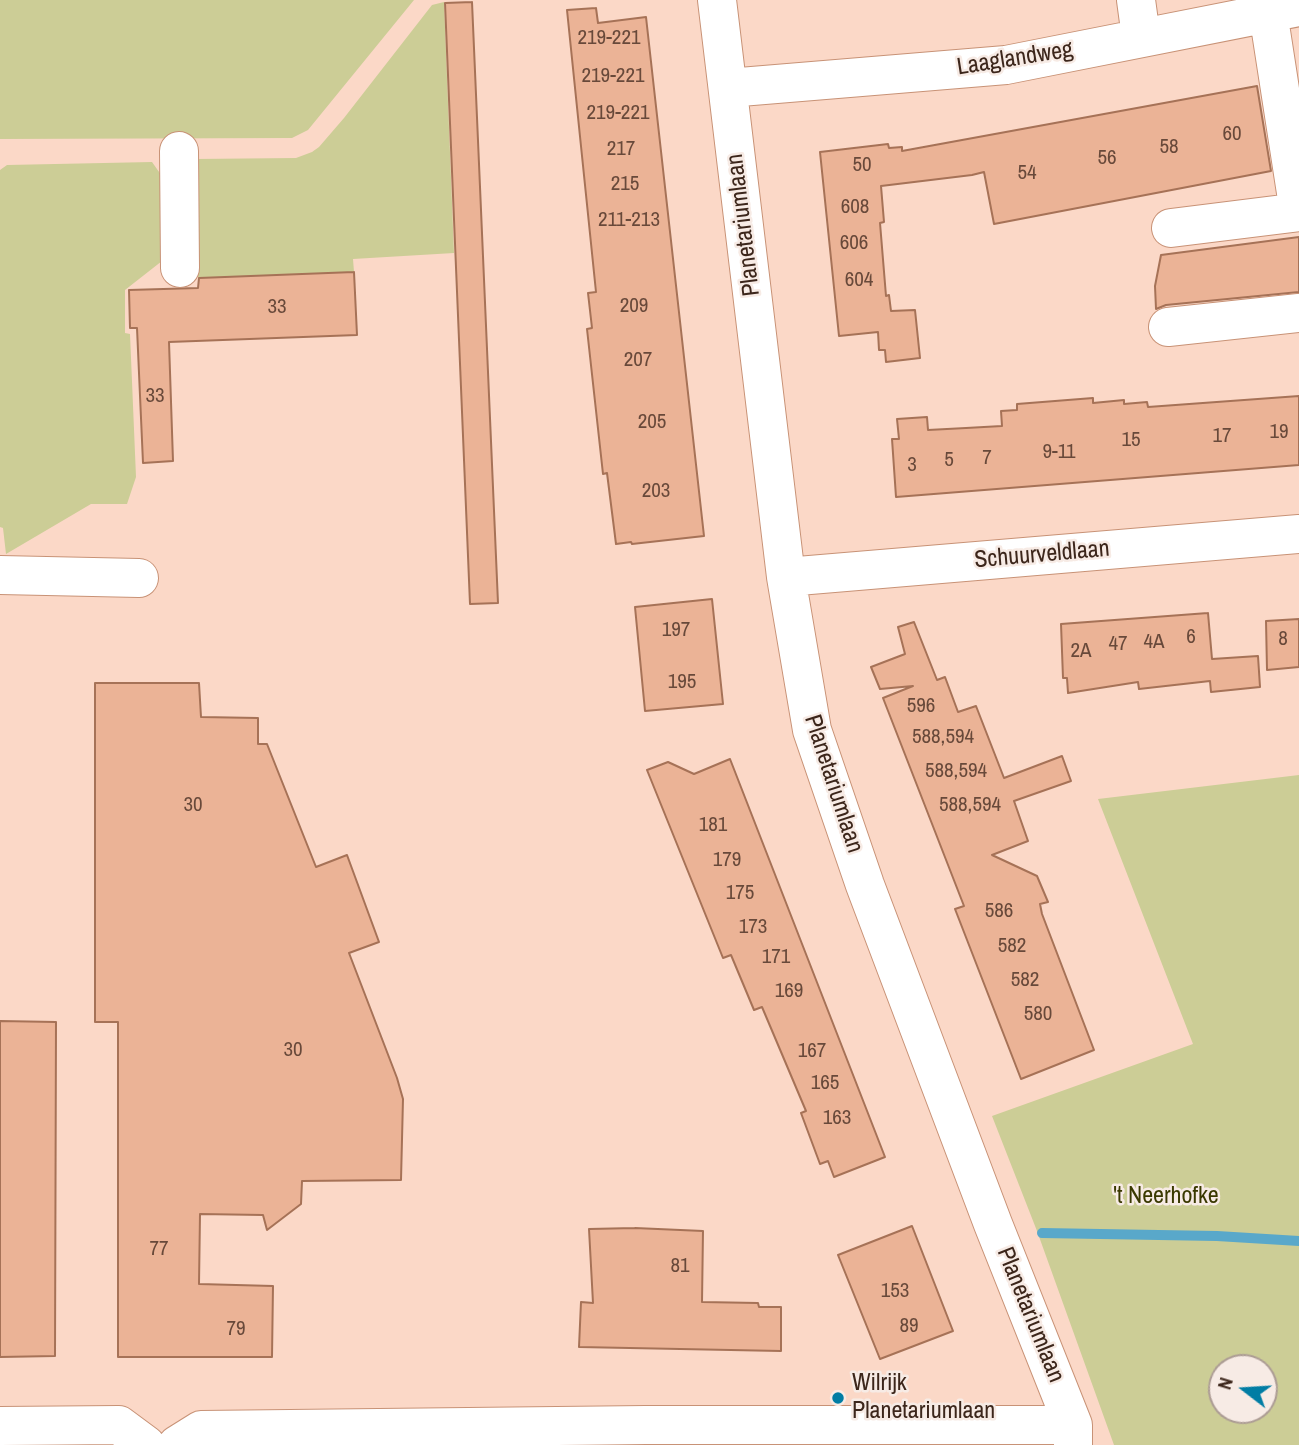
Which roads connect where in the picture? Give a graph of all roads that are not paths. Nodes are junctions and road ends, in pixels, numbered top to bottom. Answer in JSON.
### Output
{"nodes":[{"id":1,"x":717,"y":0,"type":"edge"},
{"id":2,"x":1283,"y":10,"type":"edge"},
{"id":3,"x":1139,"y":18,"type":"edge"},
{"id":4,"x":728,"y":88,"type":"junction"},
{"id":5,"x":179,"y":151,"type":"dead end"},
{"id":6,"x":1299,"y":212,"type":"edge"},
{"id":7,"x":1171,"y":228,"type":"dead end"},
{"id":8,"x":180,"y":268,"type":"dead end"},
{"id":9,"x":1299,"y":313,"type":"edge"},
{"id":10,"x":1168,"y":327,"type":"dead end"},
{"id":11,"x":1299,"y":534,"type":"edge"},
{"id":12,"x":0,"y":575,"type":"edge"},
{"id":13,"x":786,"y":577,"type":"junction"},
{"id":14,"x":139,"y":578,"type":"dead end"},
{"id":15,"x":0,"y":1426,"type":"edge"},
{"id":16,"x":1073,"y":1435,"type":"edge"},
{"id":17,"x":146,"y":1445,"type":"edge"},
{"id":18,"x":177,"y":1445,"type":"edge"}],
"edges":[{"from":1,"to":4,"type":"street","name":"Planetariumlaan"},
{"from":2,"to":3,"type":"street","name":"Laaglandweg"},
{"from":2,"to":6,"type":"street"},
{"from":3,"to":4,"type":"street","name":"Laaglandweg"},
{"from":4,"to":13,"type":"street","name":"Planetariumlaan"},
{"from":5,"to":8,"type":"street"},
{"from":6,"to":7,"type":"street"},
{"from":9,"to":10,"type":"street"},
{"from":11,"to":13,"type":"street","name":"Schuurveldlaan"},
{"from":12,"to":14,"type":"street"},
{"from":13,"to":16,"type":"street","name":"Planetariumlaan"},
{"from":15,"to":17,"type":"street"},
{"from":16,"to":18,"type":"street"}]}
